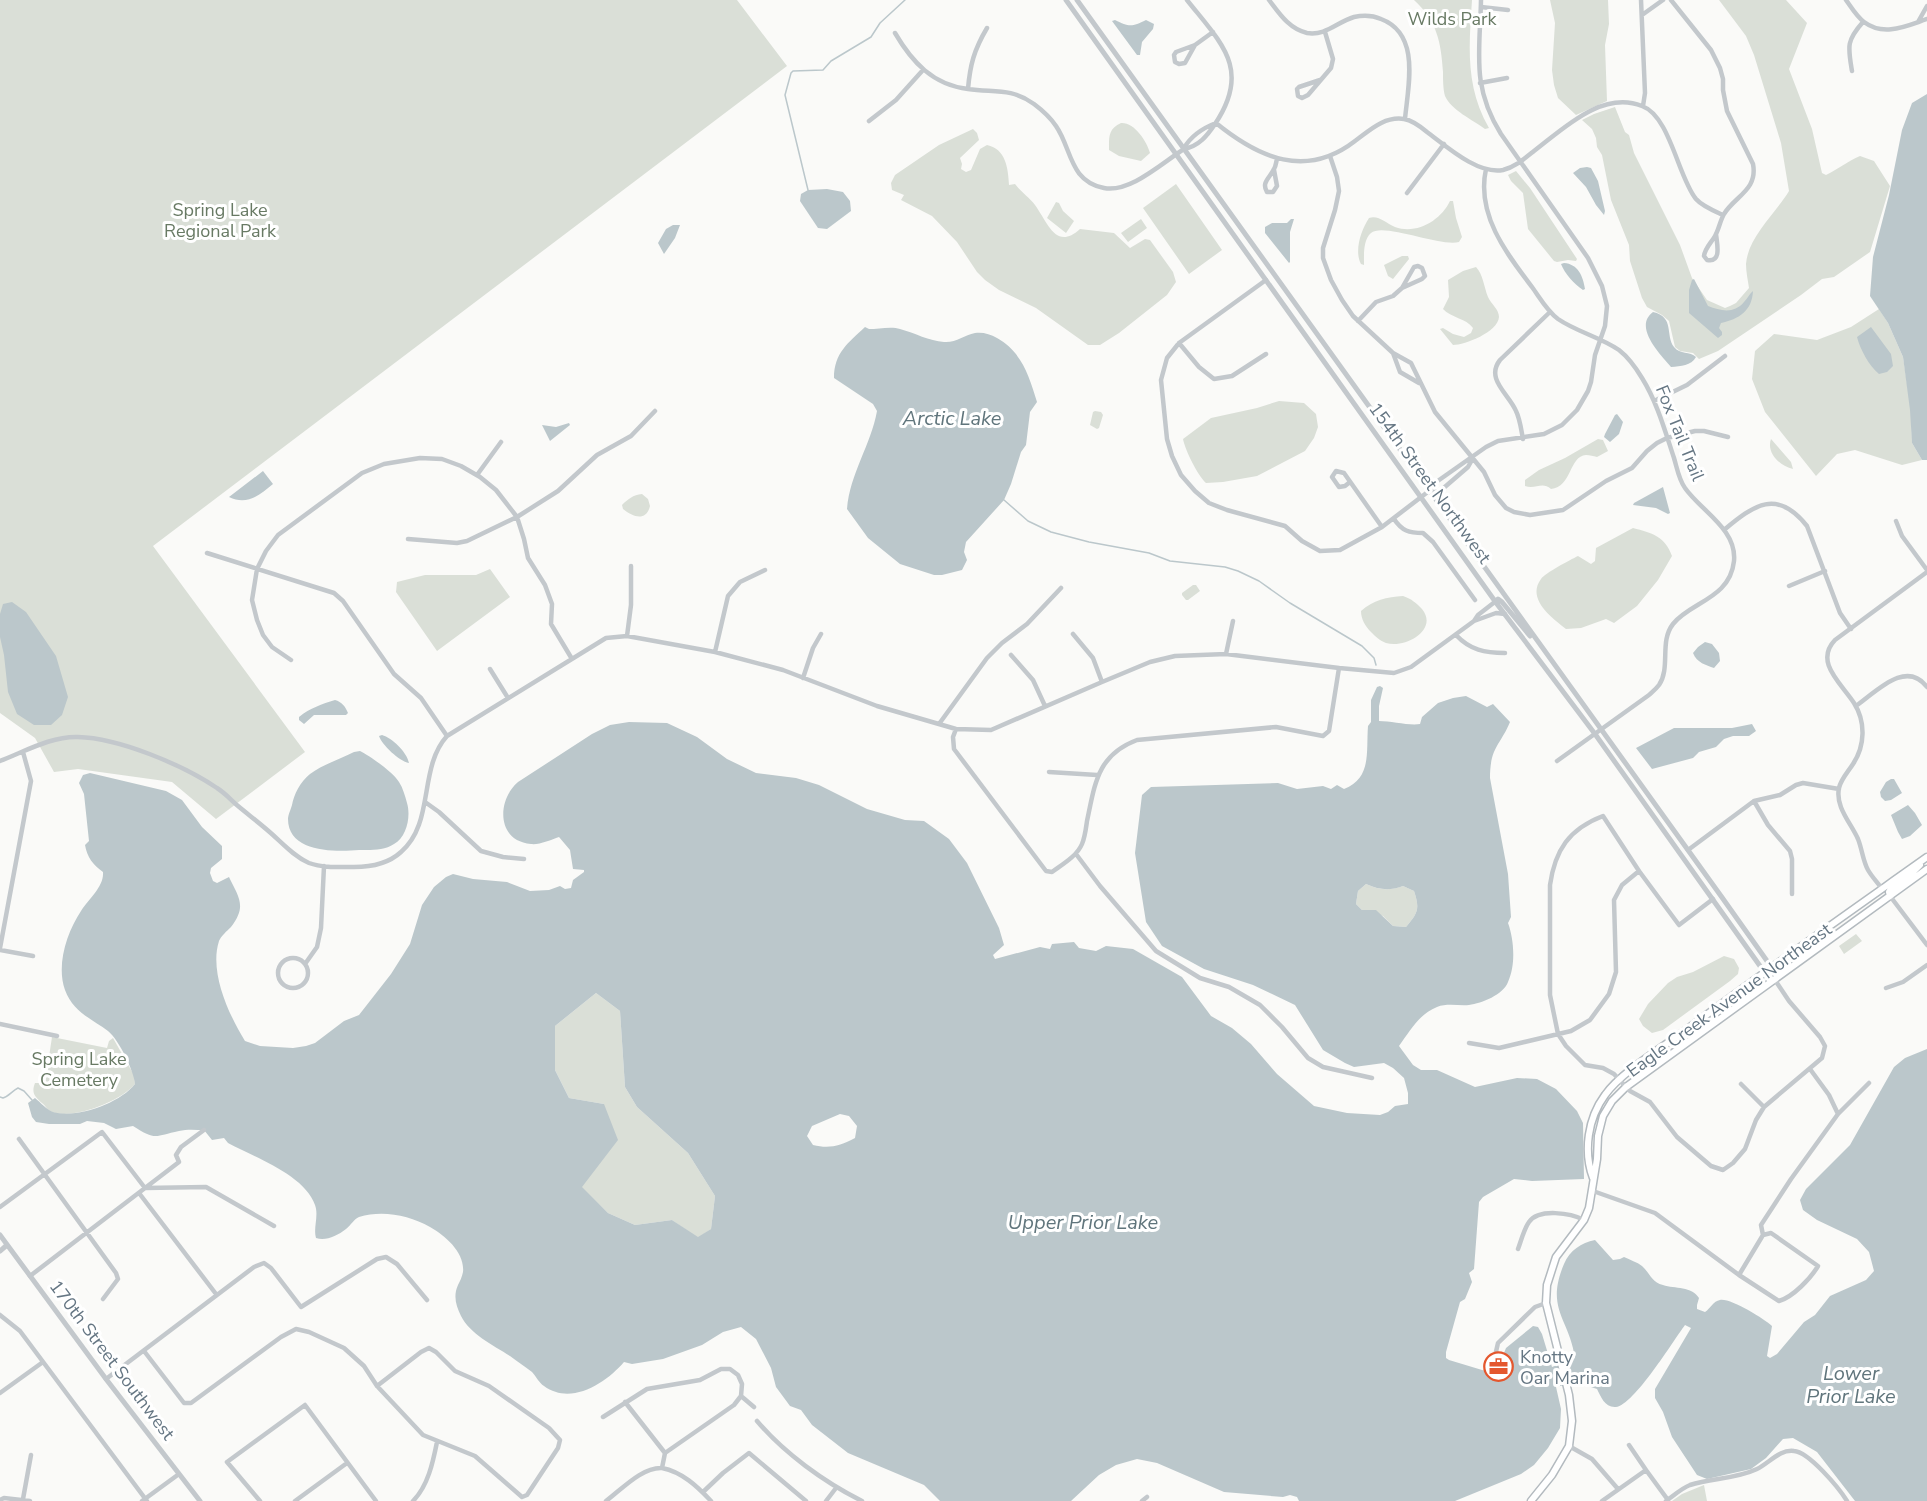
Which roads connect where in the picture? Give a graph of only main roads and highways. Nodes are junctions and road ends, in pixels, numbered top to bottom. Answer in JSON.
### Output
{"nodes":[{"id":1,"x":1927,"y":857,"type":"edge"},
{"id":2,"x":1927,"y":869,"type":"edge"},
{"id":3,"x":1890,"y":896,"type":"junction"},
{"id":4,"x":1623,"y":1083,"type":"junction"},
{"id":5,"x":1531,"y":1501,"type":"edge"}],
"edges":[{"from":1,"to":3,"type":"main road"},
{"from":1,"to":4,"type":"main road","name":"Eagle Creek Avenue Northeast"},
{"from":2,"to":3,"type":"main road","name":"Eagle Creek Avenue Northeast"},
{"from":3,"to":4,"type":"main road","name":"Eagle Creek Avenue Northeast"},
{"from":4,"to":5,"type":"main road","name":"Eagle Creek Avenue Northeast"}]}
